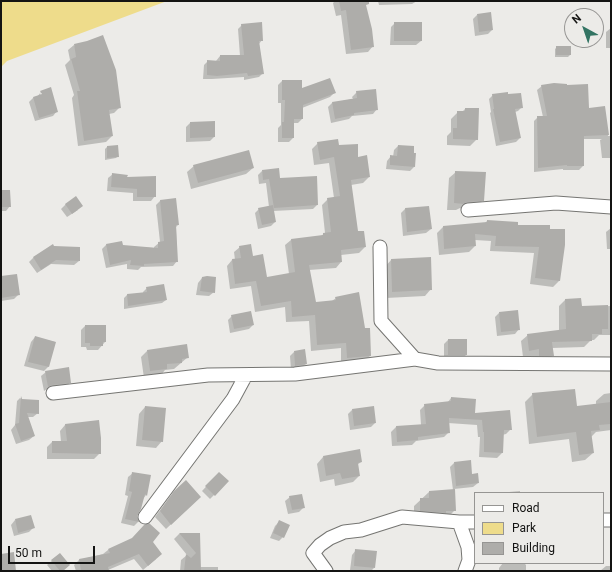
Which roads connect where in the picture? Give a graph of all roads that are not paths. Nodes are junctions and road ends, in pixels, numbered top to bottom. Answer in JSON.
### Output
{"nodes":[{"id":1,"x":611,"y":207,"type":"edge"},
{"id":2,"x":468,"y":210,"type":"dead end"},
{"id":3,"x":380,"y":247,"type":"dead end"},
{"id":4,"x":415,"y":359,"type":"junction"},
{"id":5,"x":611,"y":364,"type":"edge"},
{"id":6,"x":246,"y":375,"type":"junction"},
{"id":7,"x":53,"y":393,"type":"dead end"},
{"id":8,"x":145,"y":517,"type":"dead end"},
{"id":9,"x":459,"y":522,"type":"junction"},
{"id":10,"x":474,"y":522,"type":"edge"},
{"id":11,"x":326,"y":571,"type":"edge"},
{"id":12,"x":465,"y":571,"type":"edge"}],
"edges":[{"from":1,"to":2,"type":"street"},
{"from":3,"to":4,"type":"street"},
{"from":4,"to":5,"type":"street"},
{"from":4,"to":6,"type":"street"},
{"from":6,"to":7,"type":"street"},
{"from":6,"to":8,"type":"street"},
{"from":9,"to":10,"type":"street"},
{"from":9,"to":11,"type":"street"},
{"from":9,"to":12,"type":"street"}]}
